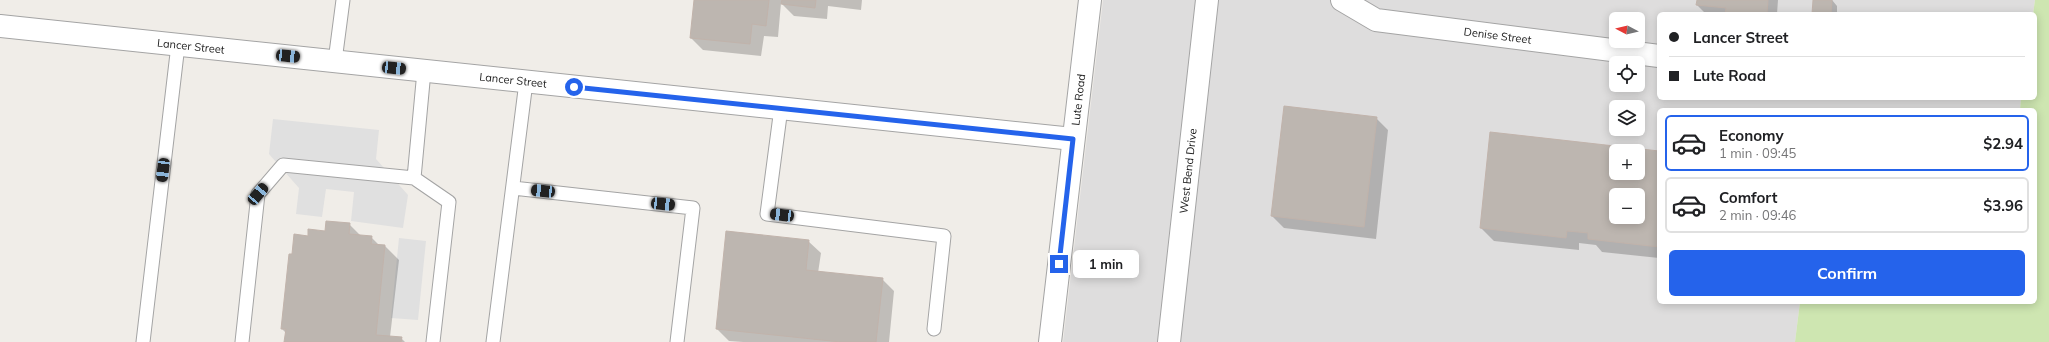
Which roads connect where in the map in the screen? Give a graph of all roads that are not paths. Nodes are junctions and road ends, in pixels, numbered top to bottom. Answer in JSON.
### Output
{"nodes":[{"id":1,"x":343,"y":0,"type":"edge"},
{"id":2,"x":1090,"y":0,"type":"edge"},
{"id":3,"x":1208,"y":0,"type":"edge"},
{"id":4,"x":1342,"y":0,"type":"edge"},
{"id":5,"x":0,"y":26,"type":"edge"},
{"id":6,"x":178,"y":45,"type":"junction"},
{"id":7,"x":1657,"y":56,"type":"edge"},
{"id":8,"x":335,"y":61,"type":"junction"},
{"id":9,"x":424,"y":71,"type":"junction"},
{"id":10,"x":526,"y":82,"type":"junction"},
{"id":11,"x":781,"y":108,"type":"junction"},
{"id":12,"x":1073,"y":139,"type":"junction"},
{"id":13,"x":414,"y":178,"type":"junction"},
{"id":14,"x":513,"y":188,"type":"junction"},
{"id":15,"x":934,"y":329,"type":"dead end"},
{"id":16,"x":143,"y":342,"type":"edge"},
{"id":17,"x":242,"y":342,"type":"edge"},
{"id":18,"x":433,"y":342,"type":"edge"},
{"id":19,"x":493,"y":342,"type":"edge"},
{"id":20,"x":677,"y":342,"type":"edge"},
{"id":21,"x":1050,"y":342,"type":"edge"},
{"id":22,"x":1169,"y":342,"type":"edge"}],
"edges":[{"from":1,"to":8,"type":"lane"},
{"from":2,"to":12,"type":"street","name":"Lute Road"},
{"from":3,"to":22,"type":"street","name":"West Bend Drive"},
{"from":4,"to":7,"type":"street","name":"Denise Street"},
{"from":5,"to":6,"type":"street","name":"Lancer Street"},
{"from":6,"to":8,"type":"street","name":"Lancer Street"},
{"from":6,"to":16,"type":"lane"},
{"from":8,"to":9,"type":"street","name":"Lancer Street"},
{"from":9,"to":10,"type":"street","name":"Lancer Street"},
{"from":9,"to":13,"type":"lane"},
{"from":10,"to":11,"type":"street","name":"Lancer Street"},
{"from":10,"to":14,"type":"lane"},
{"from":11,"to":12,"type":"street","name":"Lancer Street"},
{"from":11,"to":15,"type":"lane"},
{"from":12,"to":21,"type":"street","name":"Lute Road"},
{"from":13,"to":17,"type":"lane"},
{"from":13,"to":18,"type":"lane"},
{"from":14,"to":19,"type":"lane"},
{"from":14,"to":20,"type":"lane"}]}
